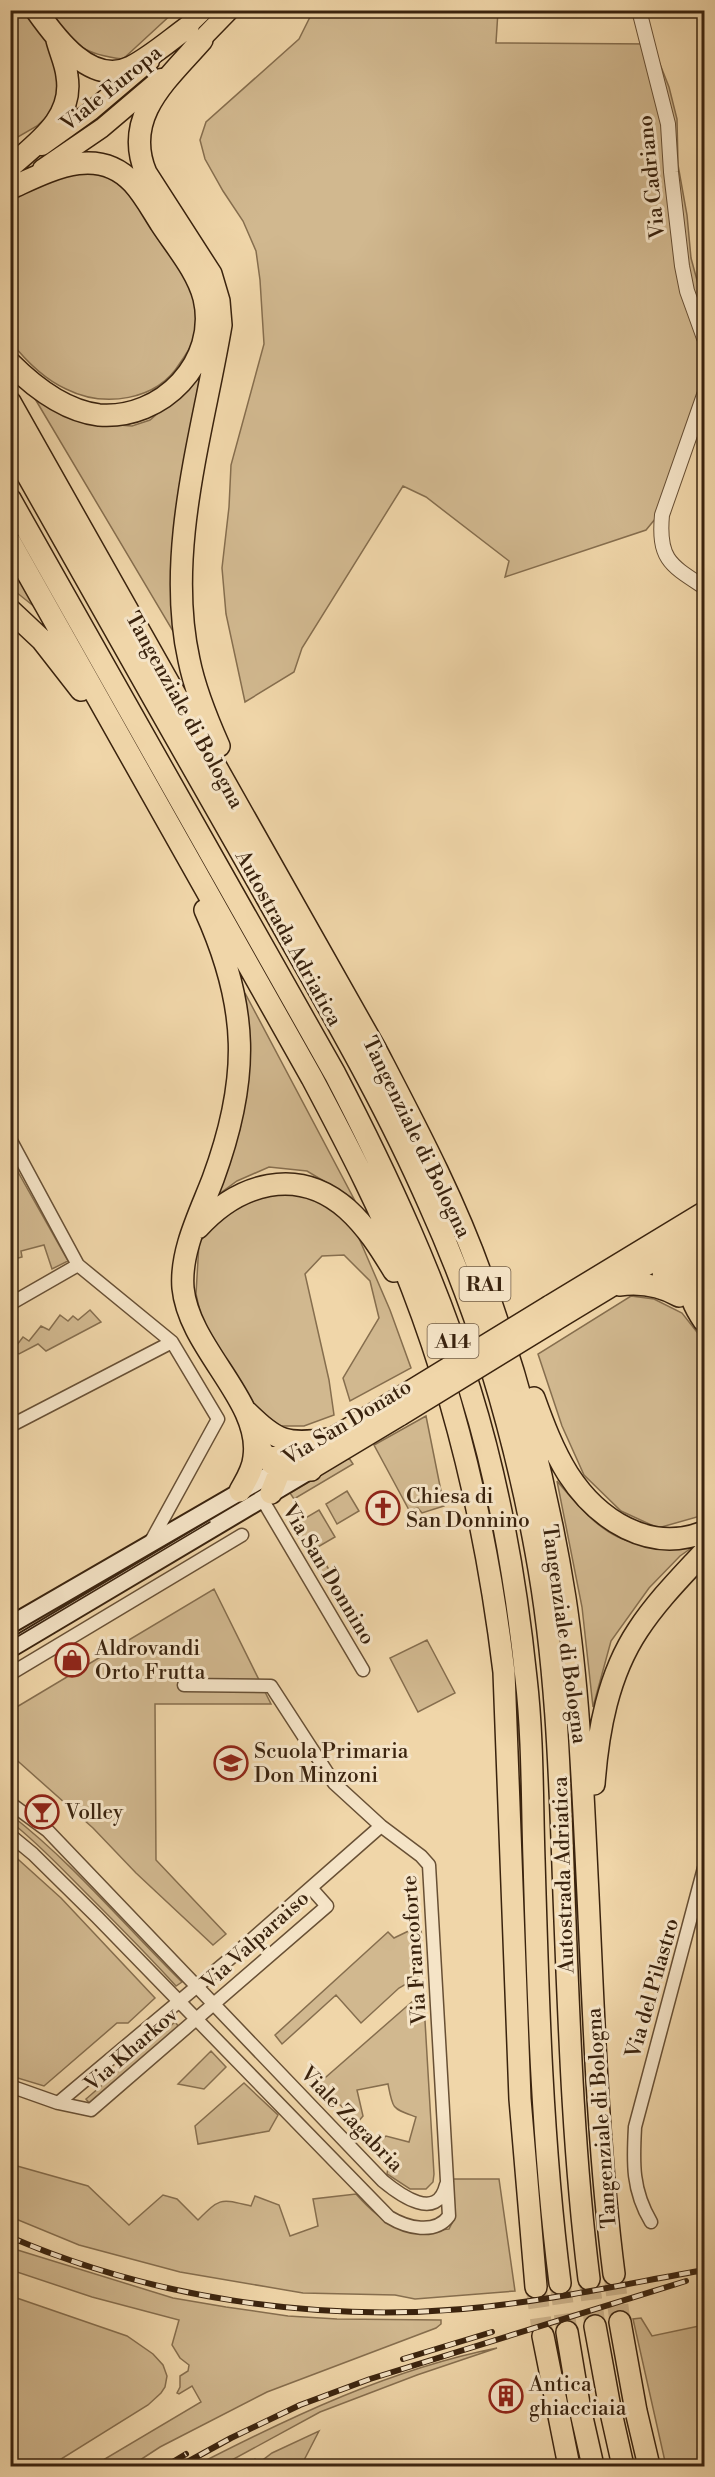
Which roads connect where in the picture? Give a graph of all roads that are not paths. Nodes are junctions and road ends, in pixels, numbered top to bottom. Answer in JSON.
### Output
{"nodes":[{"id":1,"x":36,"y":10,"type":"edge"},
{"id":2,"x":204,"y":10,"type":"edge"},
{"id":3,"x":230,"y":10,"type":"edge"},
{"id":4,"x":639,"y":10,"type":"edge"},
{"id":5,"x":195,"y":33,"type":"junction"},
{"id":6,"x":57,"y":40,"type":"junction"},
{"id":7,"x":11,"y":178,"type":"edge"},
{"id":8,"x":705,"y":338,"type":"edge"},
{"id":9,"x":10,"y":363,"type":"edge"},
{"id":10,"x":705,"y":395,"type":"edge"},
{"id":11,"x":10,"y":402,"type":"edge"},
{"id":12,"x":10,"y":444,"type":"edge"},
{"id":13,"x":10,"y":499,"type":"edge"},
{"id":14,"x":10,"y":542,"type":"edge"},
{"id":15,"x":705,"y":587,"type":"edge"},
{"id":16,"x":10,"y":610,"type":"edge"},
{"id":17,"x":156,"y":802,"type":"junction"},
{"id":18,"x":275,"y":870,"type":"junction"},
{"id":19,"x":10,"y":1139,"type":"edge"},
{"id":20,"x":705,"y":1211,"type":"edge"},
{"id":21,"x":193,"y":1233,"type":"junction"},
{"id":22,"x":701,"y":1234,"type":"edge"},
{"id":23,"x":656,"y":1251,"type":"junction"},
{"id":24,"x":78,"y":1265,"type":"junction"},
{"id":25,"x":483,"y":1278,"type":"junction"},
{"id":26,"x":619,"y":1285,"type":"junction"},
{"id":27,"x":691,"y":1302,"type":"edge"},
{"id":28,"x":10,"y":1304,"type":"edge"},
{"id":29,"x":553,"y":1313,"type":"junction"},
{"id":30,"x":172,"y":1342,"type":"junction"},
{"id":31,"x":397,"y":1409,"type":"junction"},
{"id":32,"x":456,"y":1419,"type":"junction"},
{"id":33,"x":10,"y":1426,"type":"edge"},
{"id":34,"x":261,"y":1435,"type":"junction"},
{"id":35,"x":329,"y":1439,"type":"junction"},
{"id":36,"x":281,"y":1468,"type":"junction"},
{"id":37,"x":311,"y":1470,"type":"junction"},
{"id":38,"x":240,"y":1491,"type":"junction"},
{"id":39,"x":266,"y":1496,"type":"junction"},
{"id":40,"x":705,"y":1532,"type":"edge"},
{"id":41,"x":242,"y":1535,"type":"dead end"},
{"id":42,"x":150,"y":1544,"type":"junction"},
{"id":43,"x":705,"y":1552,"type":"edge"},
{"id":44,"x":10,"y":1625,"type":"edge"},
{"id":45,"x":10,"y":1649,"type":"edge"},
{"id":46,"x":363,"y":1670,"type":"dead end"},
{"id":47,"x":10,"y":1674,"type":"edge"},
{"id":48,"x":184,"y":1685,"type":"dead end"},
{"id":49,"x":10,"y":1803,"type":"edge"},
{"id":50,"x":381,"y":1826,"type":"junction"},
{"id":51,"x":10,"y":1836,"type":"edge"},
{"id":52,"x":705,"y":1868,"type":"edge"},
{"id":53,"x":311,"y":1888,"type":"junction"},
{"id":54,"x":588,"y":1895,"type":"junction"},
{"id":55,"x":197,"y":1986,"type":"junction"},
{"id":56,"x":179,"y":2001,"type":"junction"},
{"id":57,"x":214,"y":2003,"type":"junction"},
{"id":58,"x":196,"y":2019,"type":"junction"},
{"id":59,"x":10,"y":2086,"type":"edge"},
{"id":60,"x":58,"y":2103,"type":"junction"},
{"id":61,"x":447,"y":2181,"type":"junction"},
{"id":62,"x":651,"y":2222,"type":"dead end"},
{"id":63,"x":614,"y":2274,"type":"tunnel mouth"},
{"id":64,"x":589,"y":2279,"type":"tunnel mouth"},
{"id":65,"x":560,"y":2283,"type":"tunnel mouth"},
{"id":66,"x":536,"y":2287,"type":"tunnel mouth"},
{"id":67,"x":620,"y":2322,"type":"tunnel mouth"},
{"id":68,"x":595,"y":2326,"type":"tunnel mouth"},
{"id":69,"x":567,"y":2332,"type":"tunnel mouth"},
{"id":70,"x":648,"y":2462,"type":"edge"},
{"id":71,"x":559,"y":2466,"type":"edge"},
{"id":72,"x":569,"y":2466,"type":"edge"},
{"id":73,"x":593,"y":2466,"type":"edge"},
{"id":74,"x":623,"y":2466,"type":"edge"}],
"edges":[{"from":1,"to":6,"type":"highway"},
{"from":2,"to":5,"type":"main road","name":"Viale Europa"},
{"from":3,"to":5,"type":"main road","name":"Viale Europa"},
{"from":4,"to":8,"type":"street","name":"Via Cadriano"},
{"from":5,"to":6,"type":"highway"},
{"from":5,"to":7,"type":"main road","name":"Viale Europa"},
{"from":5,"to":18,"type":"highway"},
{"from":6,"to":7,"type":"highway"},
{"from":7,"to":9,"type":"highway"},
{"from":10,"to":15,"type":"street"},
{"from":11,"to":18,"type":"highway","name":"Tangenziale di Bologna","number":"RA1"},
{"from":12,"to":64,"type":"highway","name":"Autostrada Adriatica","number":"A14"},
{"from":13,"to":65,"type":"highway","name":"Autostrada Adriatica","number":"A14"},
{"from":14,"to":17,"type":"highway"},
{"from":16,"to":17,"type":"highway"},
{"from":17,"to":21,"type":"highway"},
{"from":17,"to":32,"type":"highway"},
{"from":18,"to":25,"type":"highway","name":"Tangenziale di Bologna","number":"RA1"},
{"from":19,"to":24,"type":"street"},
{"from":20,"to":23,"type":"main road","name":"Via San Donato"},
{"from":21,"to":32,"type":"highway"},
{"from":21,"to":34,"type":"highway"},
{"from":22,"to":23,"type":"main road","name":"Via San Donato"},
{"from":22,"to":27,"type":"highway"},
{"from":23,"to":26,"type":"main road","name":"Via San Donato"},
{"from":23,"to":27,"type":"highway"},
{"from":23,"to":29,"type":"main road","name":"Via San Donato"},
{"from":24,"to":28,"type":"street"},
{"from":24,"to":30,"type":"street"},
{"from":25,"to":40,"type":"highway"},
{"from":25,"to":54,"type":"highway","name":"Tangenziale di Bologna","number":"RA1"},
{"from":26,"to":27,"type":"highway"},
{"from":26,"to":29,"type":"main road","name":"Via San Donato"},
{"from":29,"to":31,"type":"main road","name":"Via San Donato","bridge":true},
{"from":30,"to":33,"type":"street"},
{"from":30,"to":42,"type":"street"},
{"from":31,"to":35,"type":"main road","name":"Via San Donato"},
{"from":31,"to":37,"type":"main road","name":"Via San Donato"},
{"from":32,"to":66,"type":"highway"},
{"from":34,"to":35,"type":"highway"},
{"from":34,"to":36,"type":"highway"},
{"from":34,"to":38,"type":"highway"},
{"from":35,"to":36,"type":"main road","name":"Via San Donato"},
{"from":36,"to":37,"type":"highway"},
{"from":36,"to":38,"type":"main road","name":"Via San Donato"},
{"from":36,"to":39,"type":"highway"},
{"from":37,"to":39,"type":"main road","name":"Via San Donato"},
{"from":38,"to":42,"type":"main road","name":"Via San Donato"},
{"from":39,"to":45,"type":"main road","name":"Via San Donato"},
{"from":39,"to":46,"type":"street","name":"Via San Donnino"},
{"from":41,"to":47,"type":"street"},
{"from":42,"to":44,"type":"main road","name":"Via San Donato"},
{"from":43,"to":54,"type":"highway"},
{"from":48,"to":50,"type":"street","name":"Via Francoforte"},
{"from":49,"to":55,"type":"street","name":"Viale Zagabria"},
{"from":50,"to":53,"type":"street","name":"Via Valparaiso"},
{"from":50,"to":61,"type":"street","name":"Via Francoforte"},
{"from":51,"to":56,"type":"street","name":"Viale Zagabria"},
{"from":52,"to":62,"type":"street","name":"Via del Pilastro"},
{"from":53,"to":55,"type":"street","name":"Via Valparaiso"},
{"from":53,"to":57,"type":"street","name":"Via Valparaiso"},
{"from":54,"to":63,"type":"highway","name":"Tangenziale di Bologna","number":"RA1"},
{"from":55,"to":56,"type":"street","name":"Via Valparaiso"},
{"from":55,"to":57,"type":"street","name":"Viale Zagabria"},
{"from":56,"to":58,"type":"street","name":"Viale Zagabria"},
{"from":56,"to":60,"type":"street","name":"Via Kharkov"},
{"from":57,"to":58,"type":"street","name":"Via Valparaiso"},
{"from":57,"to":61,"type":"street","name":"Viale Zagabria"},
{"from":58,"to":60,"type":"street","name":"Via Kharkov"},
{"from":58,"to":61,"type":"street","name":"Viale Zagabria"},
{"from":59,"to":60,"type":"street","name":"Via Kharkov"},
{"from":67,"to":70,"type":"highway"},
{"from":68,"to":74,"type":"highway"},
{"from":69,"to":73,"type":"highway"},
{"from":71,"to":72,"type":"highway"}]}
